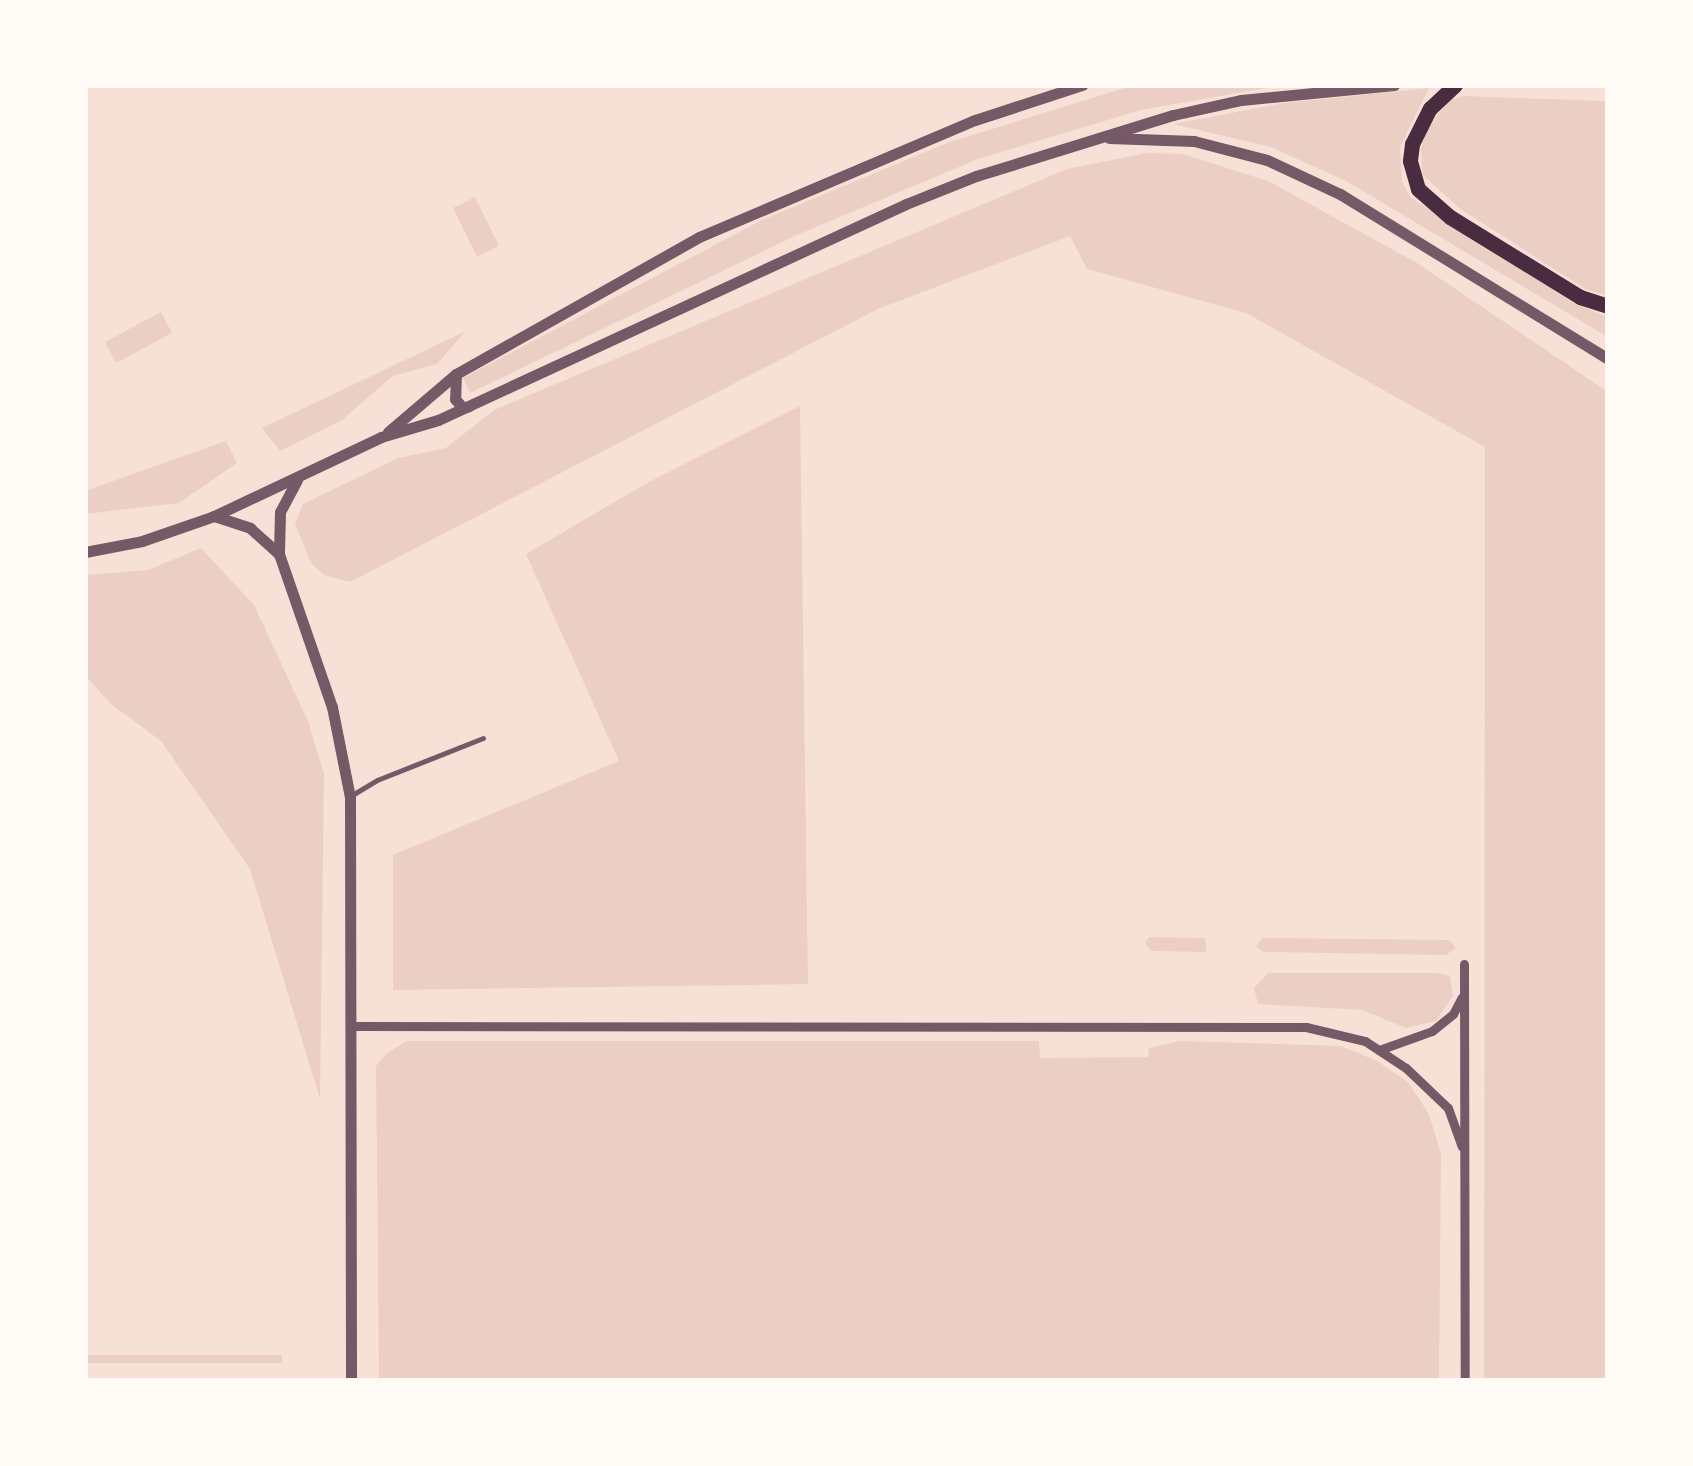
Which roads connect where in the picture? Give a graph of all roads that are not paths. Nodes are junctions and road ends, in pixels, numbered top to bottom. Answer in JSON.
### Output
{"nodes":[{"id":1,"x":1082,"y":85,"type":"edge"},
{"id":2,"x":1394,"y":85,"type":"edge"},
{"id":3,"x":1455,"y":85,"type":"edge"},
{"id":4,"x":1094,"y":138,"type":"junction"},
{"id":5,"x":1608,"y":306,"type":"edge"},
{"id":6,"x":1608,"y":359,"type":"edge"},
{"id":7,"x":456,"y":374,"type":"junction"},
{"id":8,"x":474,"y":404,"type":"junction"},
{"id":9,"x":381,"y":437,"type":"junction"},
{"id":10,"x":298,"y":478,"type":"junction"},
{"id":11,"x":214,"y":516,"type":"junction"},
{"id":12,"x":85,"y":552,"type":"edge"},
{"id":13,"x":280,"y":554,"type":"junction"},
{"id":14,"x":483,"y":738,"type":"dead end"},
{"id":15,"x":350,"y":797,"type":"junction"},
{"id":16,"x":1464,"y":964,"type":"dead end"},
{"id":17,"x":1463,"y":995,"type":"junction"},
{"id":18,"x":353,"y":1026,"type":"junction"},
{"id":19,"x":1380,"y":1050,"type":"junction"},
{"id":20,"x":1462,"y":1147,"type":"junction"},
{"id":21,"x":350,"y":1381,"type":"edge"},
{"id":22,"x":1466,"y":1381,"type":"edge"}],
"edges":[{"from":1,"to":7,"type":"street"},
{"from":2,"to":4,"type":"street"},
{"from":3,"to":5,"type":"main road"},
{"from":4,"to":6,"type":"street"},
{"from":4,"to":8,"type":"street"},
{"from":7,"to":8,"type":"street"},
{"from":7,"to":9,"type":"street"},
{"from":8,"to":9,"type":"street"},
{"from":9,"to":10,"type":"street"},
{"from":10,"to":11,"type":"street"},
{"from":10,"to":13,"type":"street"},
{"from":11,"to":12,"type":"street"},
{"from":11,"to":13,"type":"street"},
{"from":13,"to":15,"type":"street"},
{"from":14,"to":15,"type":"lane"},
{"from":15,"to":18,"type":"street"},
{"from":16,"to":17,"type":"street"},
{"from":17,"to":19,"type":"street"},
{"from":17,"to":20,"type":"street"},
{"from":18,"to":19,"type":"street"},
{"from":18,"to":21,"type":"street"},
{"from":19,"to":20,"type":"street"},
{"from":20,"to":22,"type":"street"}]}
